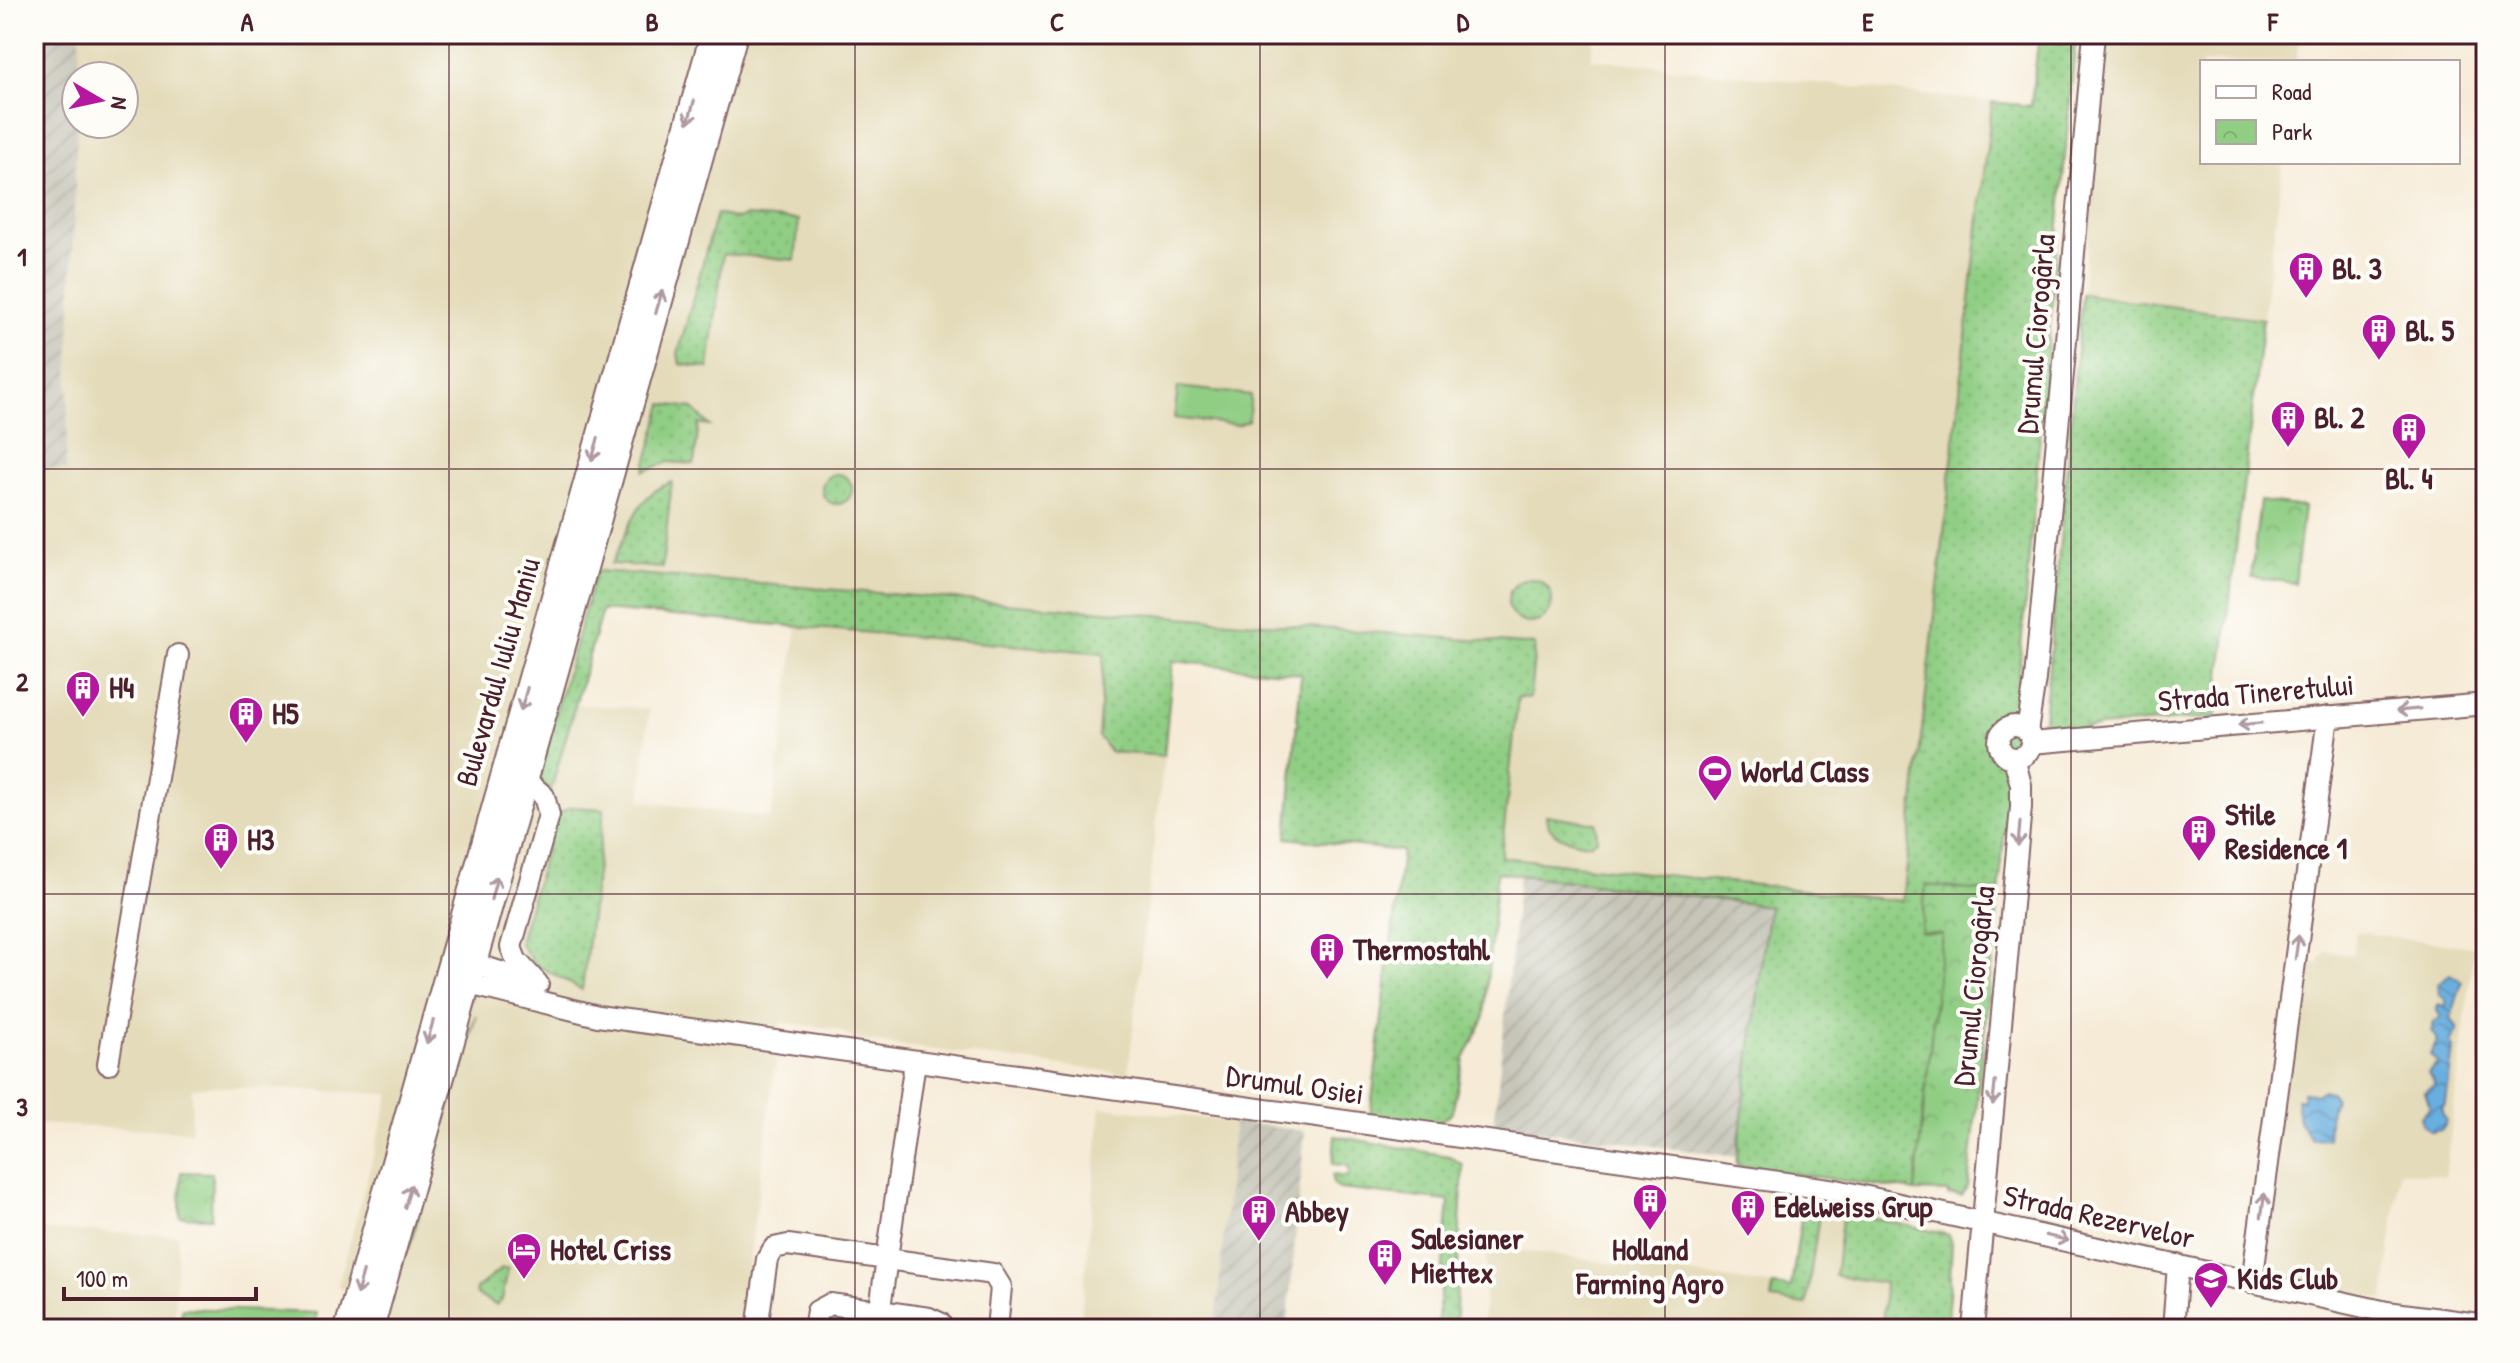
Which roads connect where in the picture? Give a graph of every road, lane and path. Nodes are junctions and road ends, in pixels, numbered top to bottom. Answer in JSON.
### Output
{"nodes":[{"id":1,"x":2094,"y":34,"type":"edge"},
{"id":2,"x":720,"y":35,"type":"edge"},
{"id":3,"x":625,"y":385,"type":"junction"},
{"id":4,"x":178,"y":655,"type":"dead end"},
{"id":5,"x":2486,"y":704,"type":"edge"},
{"id":6,"x":2328,"y":717,"type":"junction"},
{"id":7,"x":2023,"y":734,"type":"junction"},
{"id":8,"x":2014,"y":758,"type":"junction"},
{"id":9,"x":524,"y":779,"type":"junction"},
{"id":10,"x":459,"y":971,"type":"junction"},
{"id":11,"x":538,"y":984,"type":"junction"},
{"id":12,"x":598,"y":1016,"type":"junction"},
{"id":13,"x":915,"y":1061,"type":"junction"},
{"id":14,"x":108,"y":1064,"type":"dead end"},
{"id":15,"x":1954,"y":1215,"type":"junction"},
{"id":16,"x":1981,"y":1221,"type":"junction"},
{"id":17,"x":1979,"y":1250,"type":"junction"},
{"id":18,"x":887,"y":1259,"type":"junction"},
{"id":19,"x":2178,"y":1265,"type":"junction"},
{"id":20,"x":2252,"y":1282,"type":"junction"},
{"id":21,"x":878,"y":1320,"type":"edge"},
{"id":22,"x":2486,"y":1325,"type":"edge"},
{"id":23,"x":360,"y":1326,"type":"edge"},
{"id":24,"x":757,"y":1329,"type":"edge"},
{"id":25,"x":814,"y":1329,"type":"edge"},
{"id":26,"x":942,"y":1329,"type":"edge"},
{"id":27,"x":997,"y":1329,"type":"edge"},
{"id":28,"x":1973,"y":1329,"type":"edge"},
{"id":29,"x":2173,"y":1329,"type":"edge"}],
"edges":[{"from":1,"to":7,"type":"street","name":"Drumul Ciorogârla"},
{"from":2,"to":3,"type":"main road","name":"Bulevardul Iuliu Maniu","one_way":true},
{"from":3,"to":2,"type":"main road","name":"Bulevardul Iuliu Maniu","one_way":true},
{"from":3,"to":9,"type":"main road","name":"Bulevardul Iuliu Maniu"},
{"from":3,"to":10,"type":"main road","name":"Bulevardul Iuliu Maniu","one_way":true},
{"from":4,"to":14,"type":"street"},
{"from":5,"to":6,"type":"street","name":"Strada Tineretului","one_way":true},
{"from":6,"to":7,"type":"street","name":"Strada Tineretului","one_way":true},
{"from":20,"to":6,"type":"street","one_way":true},
{"from":7,"to":8,"type":"street"},
{"from":7,"to":8,"type":"street"},
{"from":8,"to":16,"type":"street","name":"Drumul Ciorogârla","one_way":true},
{"from":10,"to":9,"type":"main road","name":"Bulevardul Iuliu Maniu","one_way":true},
{"from":9,"to":11,"type":"street"},
{"from":10,"to":11,"type":"street","name":"Drumul Osiei"},
{"from":10,"to":12,"type":"street","name":"Drumul Osiei"},
{"from":10,"to":23,"type":"main road","name":"Bulevardul Iuliu Maniu"},
{"from":11,"to":12,"type":"street","name":"Drumul Osiei"},
{"from":12,"to":13,"type":"street","name":"Drumul Osiei"},
{"from":13,"to":15,"type":"street","name":"Drumul Osiei"},
{"from":13,"to":18,"type":"street"},
{"from":15,"to":16,"type":"street","name":"Drumul Osiei"},
{"from":15,"to":17,"type":"street"},
{"from":16,"to":17,"type":"street","name":"Drumul Ciorogârla"},
{"from":16,"to":19,"type":"street","name":"Strada Rezervelor","one_way":true},
{"from":17,"to":28,"type":"street","name":"Drumul Ciorogârla"},
{"from":18,"to":21,"type":"street"},
{"from":18,"to":24,"type":"street"},
{"from":18,"to":27,"type":"street"},
{"from":19,"to":20,"type":"street","name":"Strada Rezervelor"},
{"from":19,"to":29,"type":"street"},
{"from":20,"to":22,"type":"street","name":"Strada Rezervelor"},
{"from":21,"to":25,"type":"street"},
{"from":21,"to":26,"type":"street"}]}
